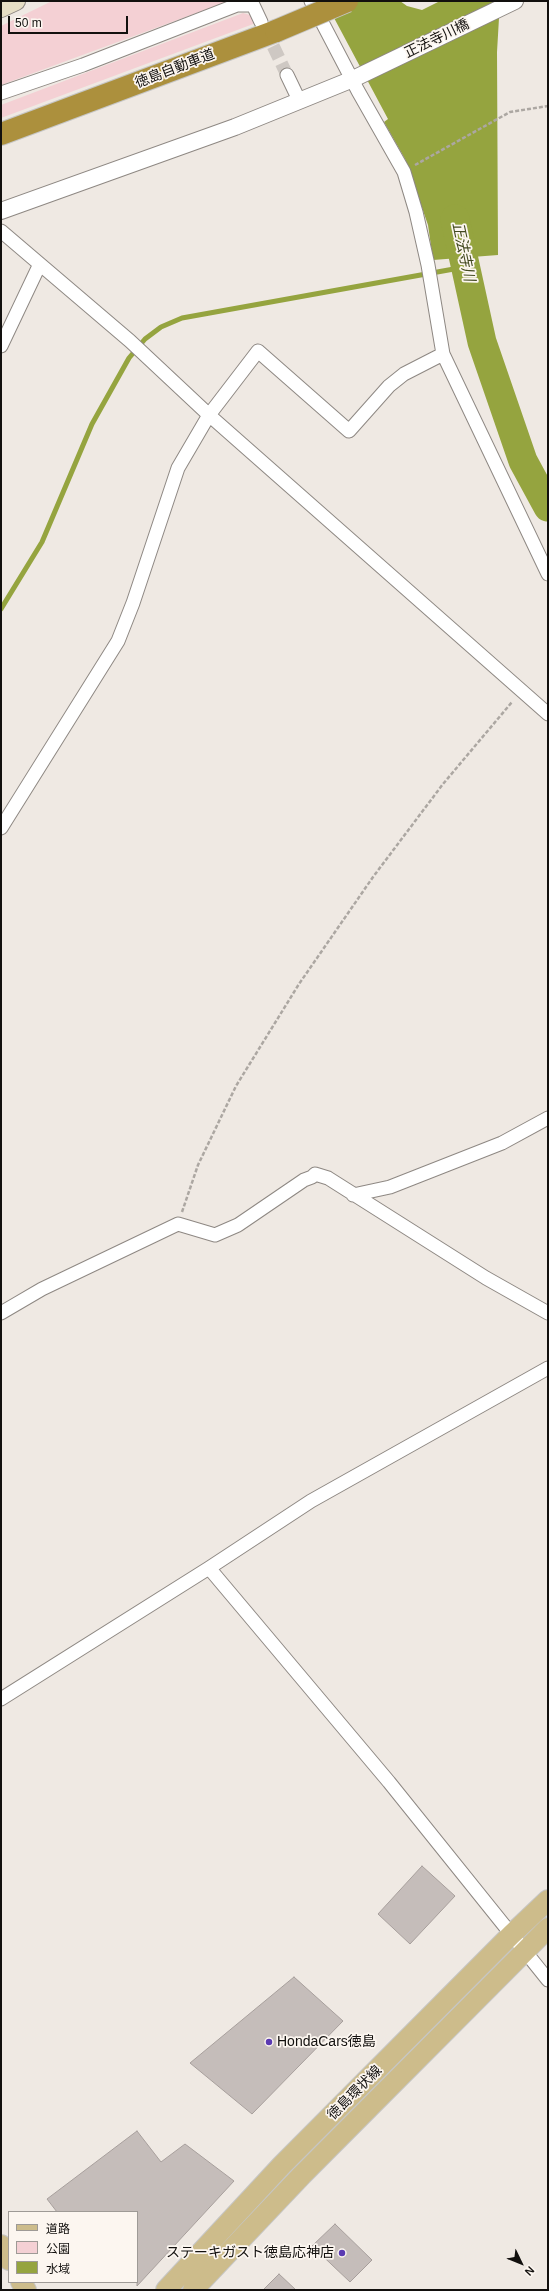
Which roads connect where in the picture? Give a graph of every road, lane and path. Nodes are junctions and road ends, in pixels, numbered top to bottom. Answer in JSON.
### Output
{"nodes":[{"id":1,"x":16,"y":1,"type":"edge"},
{"id":2,"x":311,"y":1,"type":"edge"},
{"id":3,"x":347,"y":1,"type":"edge"},
{"id":4,"x":512,"y":2,"type":"edge"},
{"id":5,"x":257,"y":3,"type":"edge"},
{"id":6,"x":1,"y":8,"type":"edge"},
{"id":7,"x":269,"y":26,"type":"junction"},
{"id":8,"x":287,"y":75,"type":"tunnel mouth"},
{"id":9,"x":358,"y":76,"type":"junction"},
{"id":10,"x":1,"y":93,"type":"edge"},
{"id":11,"x":299,"y":100,"type":"junction"},
{"id":12,"x":548,"y":106,"type":"edge"},
{"id":13,"x":1,"y":134,"type":"edge"},
{"id":14,"x":410,"y":168,"type":"dead end"},
{"id":15,"x":1,"y":211,"type":"edge"},
{"id":16,"x":1,"y":231,"type":"edge"},
{"id":17,"x":39,"y":266,"type":"junction"},
{"id":18,"x":1,"y":346,"type":"edge"},
{"id":19,"x":443,"y":354,"type":"junction"},
{"id":20,"x":209,"y":415,"type":"junction"},
{"id":21,"x":548,"y":574,"type":"edge"},
{"id":22,"x":521,"y":690,"type":"junction"},
{"id":23,"x":548,"y":714,"type":"edge"},
{"id":24,"x":1,"y":828,"type":"edge"},
{"id":25,"x":548,"y":1118,"type":"edge"},
{"id":26,"x":353,"y":1195,"type":"junction"},
{"id":27,"x":178,"y":1224,"type":"junction"},
{"id":28,"x":1,"y":1313,"type":"edge"},
{"id":29,"x":548,"y":1313,"type":"edge"},
{"id":30,"x":548,"y":1368,"type":"edge"},
{"id":31,"x":209,"y":1568,"type":"junction"},
{"id":32,"x":1,"y":1699,"type":"edge"},
{"id":33,"x":548,"y":1900,"type":"edge"},
{"id":34,"x":548,"y":1928,"type":"edge"},
{"id":35,"x":511,"y":1935,"type":"junction"},
{"id":36,"x":524,"y":1950,"type":"junction"},
{"id":37,"x":548,"y":1980,"type":"edge"},
{"id":38,"x":1,"y":2245,"type":"edge"},
{"id":39,"x":8,"y":2258,"type":"edge"},
{"id":40,"x":166,"y":2290,"type":"edge"},
{"id":41,"x":193,"y":2290,"type":"edge"}],
"edges":[{"from":1,"to":6,"type":"main road"},
{"from":2,"to":9,"type":"street"},
{"from":3,"to":7,"type":"highway","name":"徳島自動車道","bridge":true},
{"from":4,"to":9,"type":"street","name":"正法寺川橋"},
{"from":5,"to":7,"type":"street"},
{"from":5,"to":10,"type":"street"},
{"from":7,"to":13,"type":"highway","name":"徳島自動車道"},
{"from":8,"to":11,"type":"street"},
{"from":9,"to":11,"type":"street","name":"正法寺川橋"},
{"from":9,"to":19,"type":"street"},
{"from":11,"to":15,"type":"street","name":"正法寺川橋"},
{"from":12,"to":14,"type":"path"},
{"from":16,"to":17,"type":"street"},
{"from":17,"to":18,"type":"street"},
{"from":17,"to":20,"type":"street"},
{"from":19,"to":20,"type":"street"},
{"from":19,"to":21,"type":"street"},
{"from":20,"to":22,"type":"street"},
{"from":20,"to":24,"type":"street"},
{"from":22,"to":23,"type":"street"},
{"from":22,"to":27,"type":"path"},
{"from":25,"to":26,"type":"street"},
{"from":26,"to":27,"type":"street"},
{"from":26,"to":29,"type":"street"},
{"from":27,"to":28,"type":"street"},
{"from":30,"to":31,"type":"street"},
{"from":31,"to":32,"type":"street"},
{"from":31,"to":35,"type":"street"},
{"from":33,"to":35,"type":"main road","name":"徳島環状線"},
{"from":34,"to":36,"type":"main road","name":"徳島環状線"},
{"from":35,"to":36,"type":"street"},
{"from":35,"to":40,"type":"main road","name":"徳島環状線"},
{"from":36,"to":37,"type":"street"},
{"from":36,"to":41,"type":"main road","name":"徳島環状線"},
{"from":38,"to":39,"type":"main road"}]}
